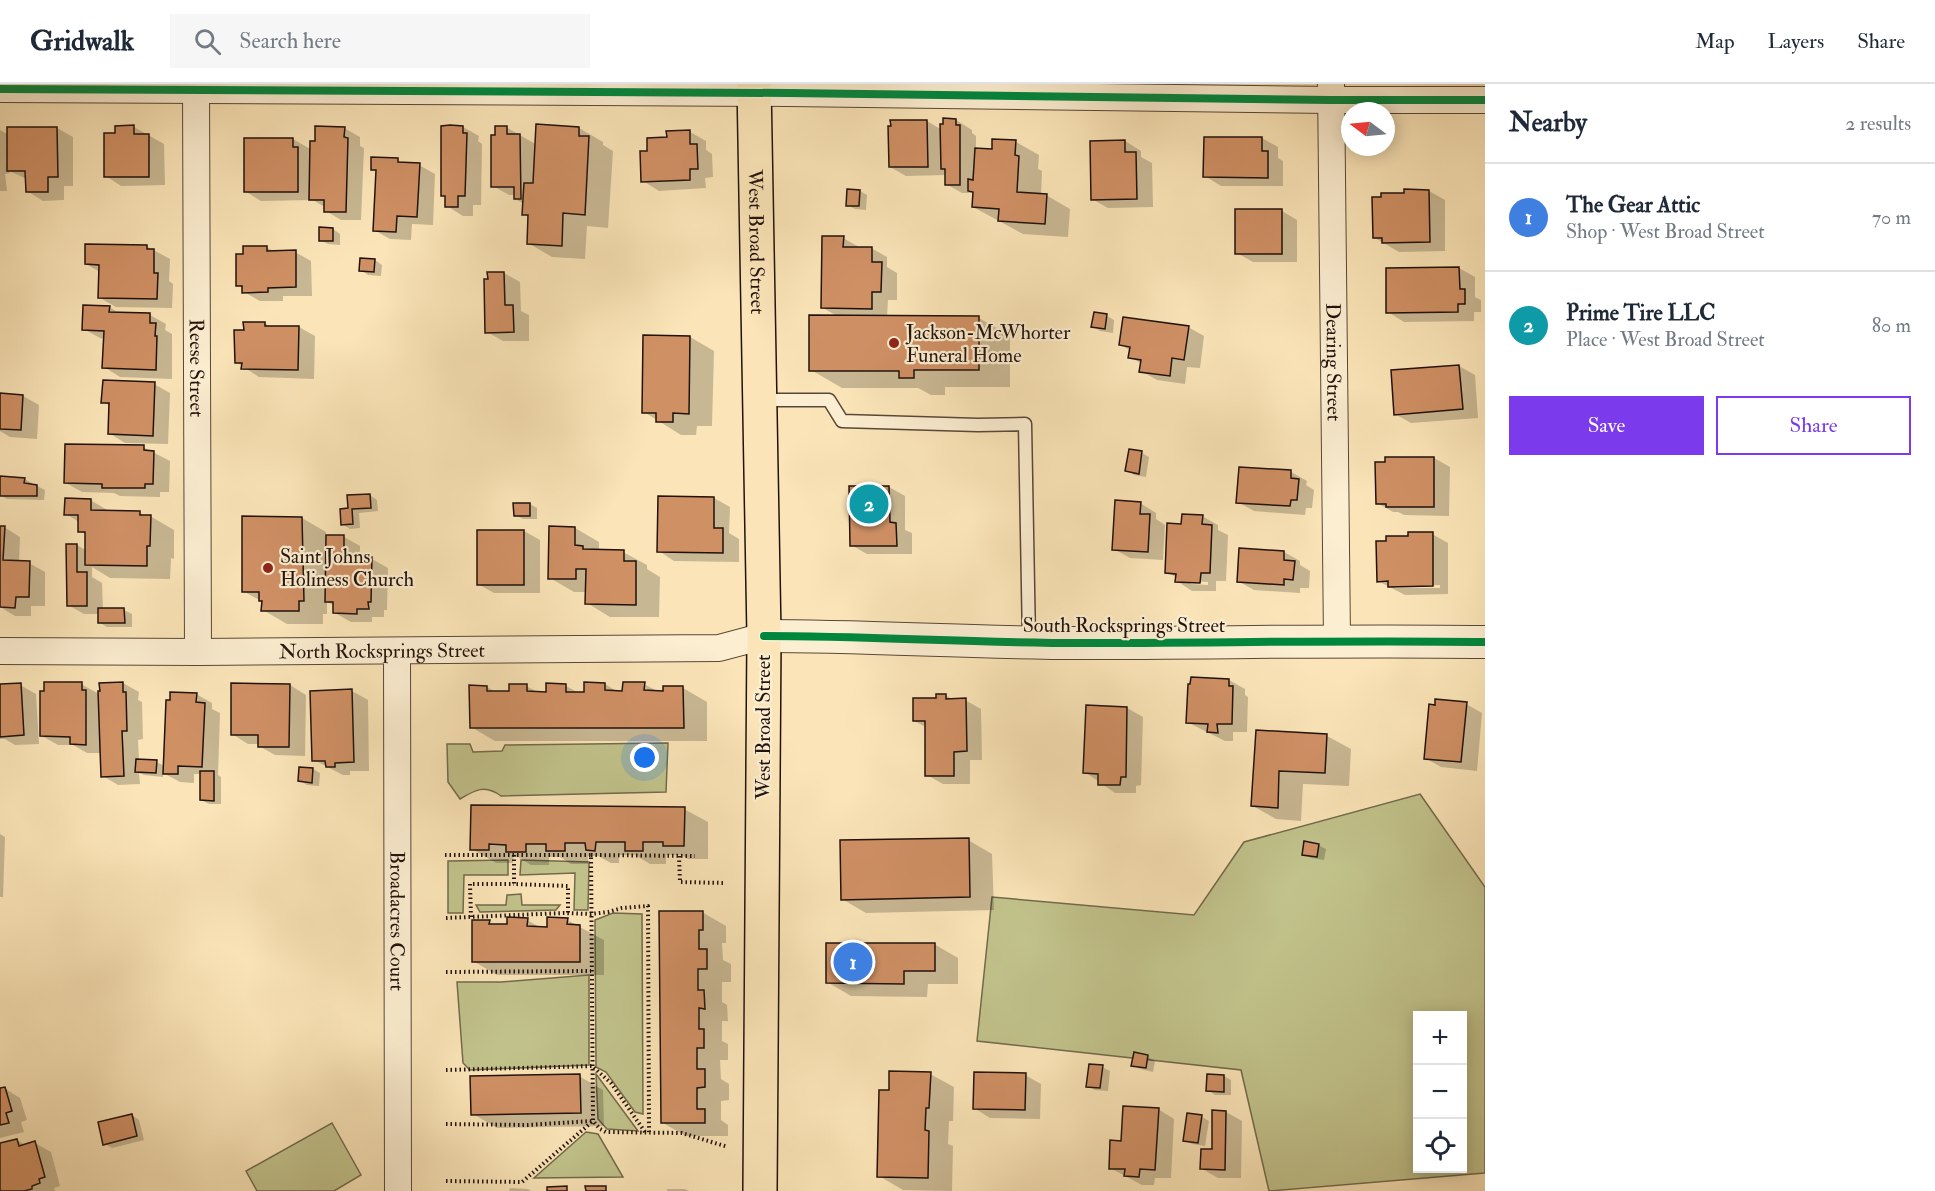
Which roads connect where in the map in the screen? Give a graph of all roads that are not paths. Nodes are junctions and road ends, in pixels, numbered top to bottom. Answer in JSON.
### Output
{"nodes":[{"id":1,"x":196,"y":87,"type":"edge"},
{"id":2,"x":754,"y":88,"type":"edge"},
{"id":3,"x":0,"y":89,"type":"edge"},
{"id":4,"x":1331,"y":92,"type":"edge"},
{"id":5,"x":1485,"y":100,"type":"edge"},
{"id":6,"x":760,"y":400,"type":"junction"},
{"id":7,"x":764,"y":636,"type":"junction"},
{"id":8,"x":1337,"y":640,"type":"junction"},
{"id":9,"x":1029,"y":642,"type":"junction"},
{"id":10,"x":1485,"y":642,"type":"edge"},
{"id":11,"x":0,"y":651,"type":"edge"},
{"id":12,"x":398,"y":651,"type":"junction"},
{"id":13,"x":198,"y":652,"type":"junction"},
{"id":14,"x":398,"y":1191,"type":"edge"},
{"id":15,"x":760,"y":1191,"type":"edge"}],
"edges":[{"from":1,"to":2,"type":"street"},
{"from":1,"to":3,"type":"street"},
{"from":1,"to":13,"type":"street","name":"Reese Street"},
{"from":2,"to":4,"type":"street"},
{"from":2,"to":6,"type":"main road","name":"West Broad Street"},
{"from":4,"to":5,"type":"street"},
{"from":4,"to":8,"type":"street","name":"Dearing Street"},
{"from":6,"to":7,"type":"main road","name":"West Broad Street"},
{"from":6,"to":9,"type":"lane"},
{"from":7,"to":9,"type":"street","name":"South Rocksprings Street"},
{"from":7,"to":12,"type":"street","name":"North Rocksprings Street"},
{"from":7,"to":15,"type":"main road","name":"West Broad Street"},
{"from":8,"to":9,"type":"street","name":"South Rocksprings Street"},
{"from":8,"to":10,"type":"street","name":"South Rocksprings Street"},
{"from":11,"to":13,"type":"street","name":"North Rocksprings Street"},
{"from":12,"to":13,"type":"street","name":"North Rocksprings Street"},
{"from":12,"to":14,"type":"street","name":"Broadacres Court"}]}
